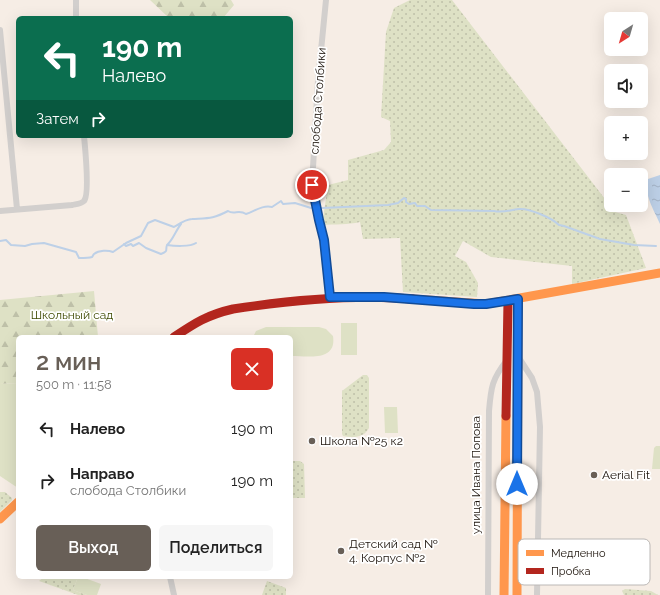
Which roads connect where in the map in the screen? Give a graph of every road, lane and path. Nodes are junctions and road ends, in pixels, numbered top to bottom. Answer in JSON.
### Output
{"nodes":[{"id":1,"x":76,"y":0,"type":"edge"},
{"id":2,"x":326,"y":0,"type":"edge"},
{"id":3,"x":76,"y":16,"type":"edge"},
{"id":4,"x":0,"y":30,"type":"edge"},
{"id":5,"x":84,"y":138,"type":"edge"},
{"id":6,"x":17,"y":209,"type":"junction"},
{"id":7,"x":0,"y":211,"type":"edge"},
{"id":8,"x":660,"y":273,"type":"edge"},
{"id":9,"x":330,"y":297,"type":"junction"},
{"id":10,"x":518,"y":299,"type":"junction"},
{"id":11,"x":508,"y":301,"type":"junction"},
{"id":12,"x":177,"y":335,"type":"edge"},
{"id":13,"x":518,"y":357,"type":"junction"},
{"id":14,"x":507,"y":360,"type":"junction"},
{"id":15,"x":16,"y":504,"type":"edge"},
{"id":16,"x":0,"y":519,"type":"edge"},
{"id":17,"x":538,"y":539,"type":"edge"},
{"id":18,"x":170,"y":579,"type":"edge"},
{"id":19,"x":537,"y":585,"type":"edge"},
{"id":20,"x":174,"y":595,"type":"edge"},
{"id":21,"x":488,"y":595,"type":"edge"},
{"id":22,"x":504,"y":595,"type":"edge"},
{"id":23,"x":517,"y":595,"type":"edge"},
{"id":24,"x":537,"y":595,"type":"edge"}],
"edges":[{"from":1,"to":3,"type":"street"},
{"from":2,"to":9,"type":"street","name":"слобода Столбики"},
{"from":4,"to":6,"type":"street"},
{"from":5,"to":6,"type":"street"},
{"from":6,"to":7,"type":"street"},
{"from":8,"to":10,"type":"main road"},
{"from":9,"to":11,"type":"main road"},
{"from":9,"to":12,"type":"main road"},
{"from":10,"to":11,"type":"main road"},
{"from":10,"to":13,"type":"main road"},
{"from":11,"to":14,"type":"main road"},
{"from":13,"to":17,"type":"street"},
{"from":13,"to":23,"type":"main road"},
{"from":14,"to":21,"type":"street","name":"улица Ивана Попова"},
{"from":14,"to":22,"type":"main road"},
{"from":15,"to":16,"type":"main road"},
{"from":18,"to":20,"type":"street"},
{"from":19,"to":24,"type":"street"}]}
